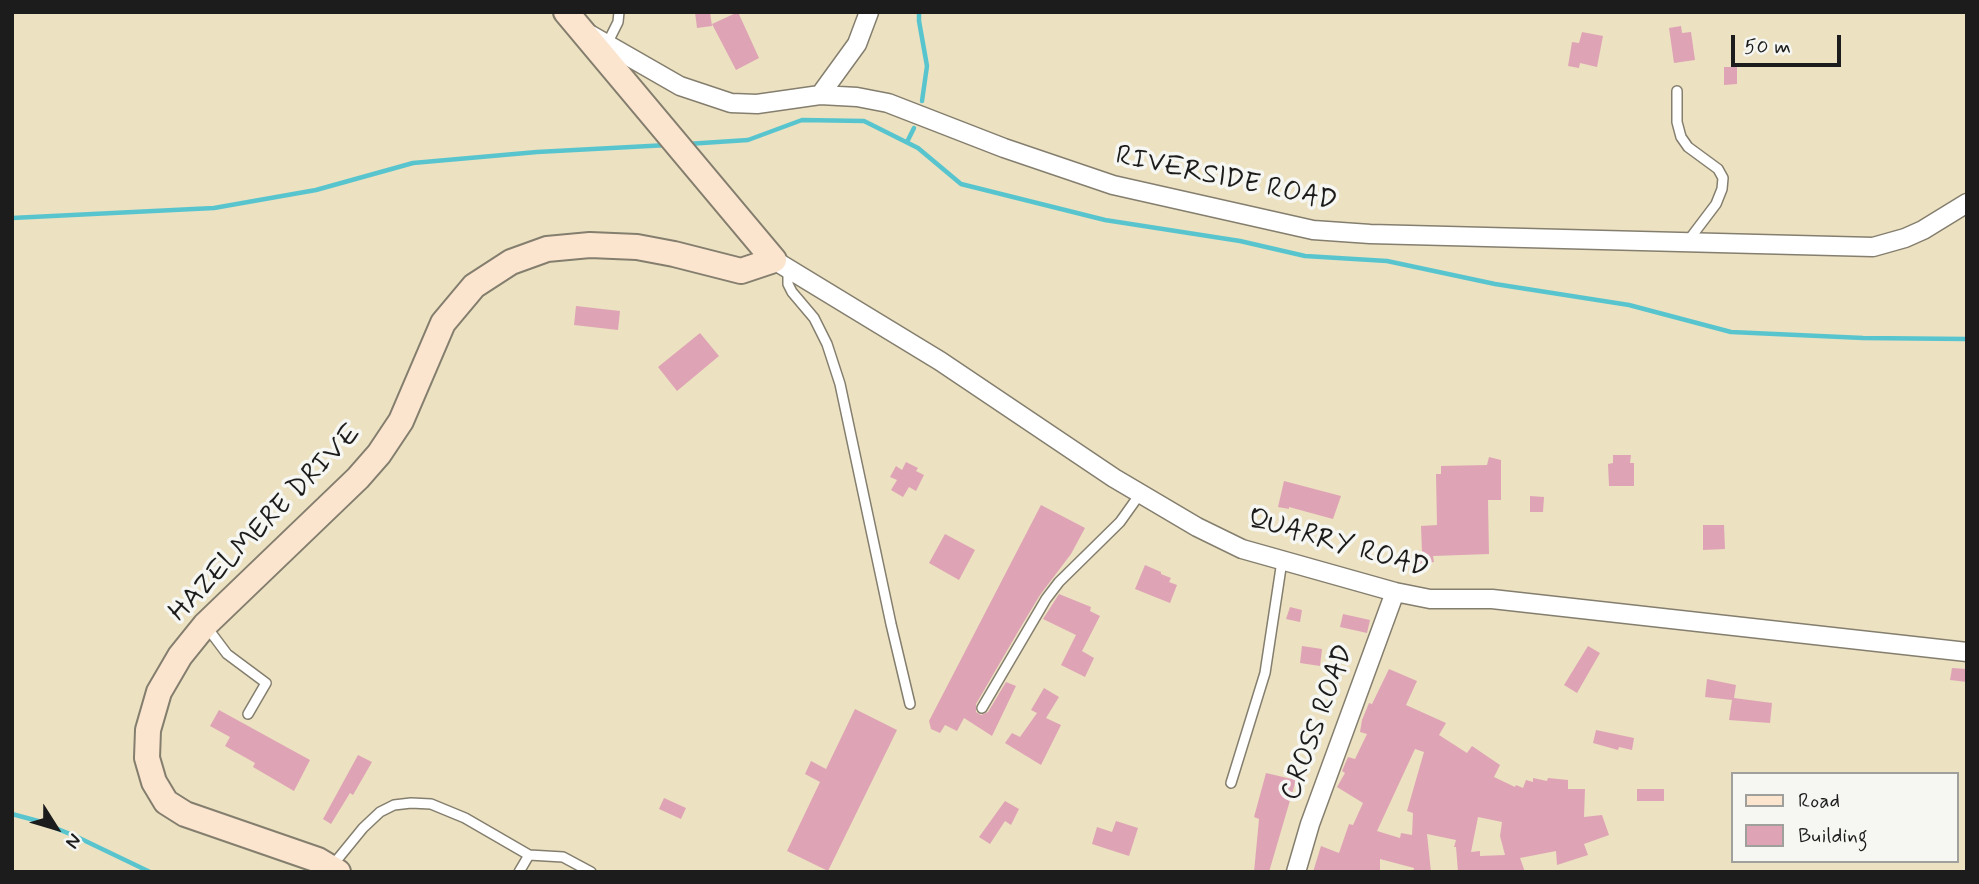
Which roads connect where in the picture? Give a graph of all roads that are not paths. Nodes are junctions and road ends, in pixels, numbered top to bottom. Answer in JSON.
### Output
{"nodes":[{"id":1,"x":619,"y":12,"type":"edge"},
{"id":2,"x":869,"y":12,"type":"edge"},
{"id":3,"x":573,"y":21,"type":"edge"},
{"id":4,"x":607,"y":44,"type":"junction"},
{"id":5,"x":1677,"y":91,"type":"dead end"},
{"id":6,"x":820,"y":95,"type":"junction"},
{"id":7,"x":1967,"y":203,"type":"edge"},
{"id":8,"x":1688,"y":241,"type":"junction"},
{"id":9,"x":781,"y":264,"type":"junction"},
{"id":10,"x":1140,"y":494,"type":"junction"},
{"id":11,"x":1282,"y":561,"type":"junction"},
{"id":12,"x":1395,"y":593,"type":"junction"},
{"id":13,"x":205,"y":625,"type":"junction"},
{"id":14,"x":1967,"y":652,"type":"edge"},
{"id":15,"x":910,"y":704,"type":"dead end"},
{"id":16,"x":982,"y":708,"type":"dead end"},
{"id":17,"x":248,"y":714,"type":"dead end"},
{"id":18,"x":1231,"y":783,"type":"dead end"},
{"id":19,"x":529,"y":855,"type":"junction"},
{"id":20,"x":335,"y":870,"type":"edge"},
{"id":21,"x":519,"y":872,"type":"edge"},
{"id":22,"x":592,"y":872,"type":"edge"},
{"id":23,"x":1296,"y":872,"type":"edge"}],
"edges":[{"from":1,"to":4,"type":"lane"},
{"from":2,"to":6,"type":"street"},
{"from":3,"to":4,"type":"street","name":"RIVERSIDE ROAD"},
{"from":3,"to":9,"type":"street"},
{"from":4,"to":6,"type":"street","name":"RIVERSIDE ROAD"},
{"from":5,"to":8,"type":"lane"},
{"from":6,"to":8,"type":"street","name":"RIVERSIDE ROAD"},
{"from":7,"to":8,"type":"street","name":"RIVERSIDE ROAD"},
{"from":9,"to":10,"type":"street","name":"QUARRY ROAD"},
{"from":9,"to":13,"type":"street","name":"HAZELMERE DRIVE"},
{"from":9,"to":15,"type":"lane"},
{"from":10,"to":11,"type":"street","name":"QUARRY ROAD"},
{"from":10,"to":16,"type":"lane"},
{"from":11,"to":12,"type":"street","name":"QUARRY ROAD"},
{"from":11,"to":18,"type":"lane"},
{"from":12,"to":14,"type":"street","name":"QUARRY ROAD"},
{"from":12,"to":23,"type":"street","name":"CROSS ROAD"},
{"from":13,"to":17,"type":"lane"},
{"from":13,"to":20,"type":"street","name":"HAZELMERE DRIVE"},
{"from":19,"to":20,"type":"lane"},
{"from":19,"to":21,"type":"lane"},
{"from":19,"to":22,"type":"lane"}]}
